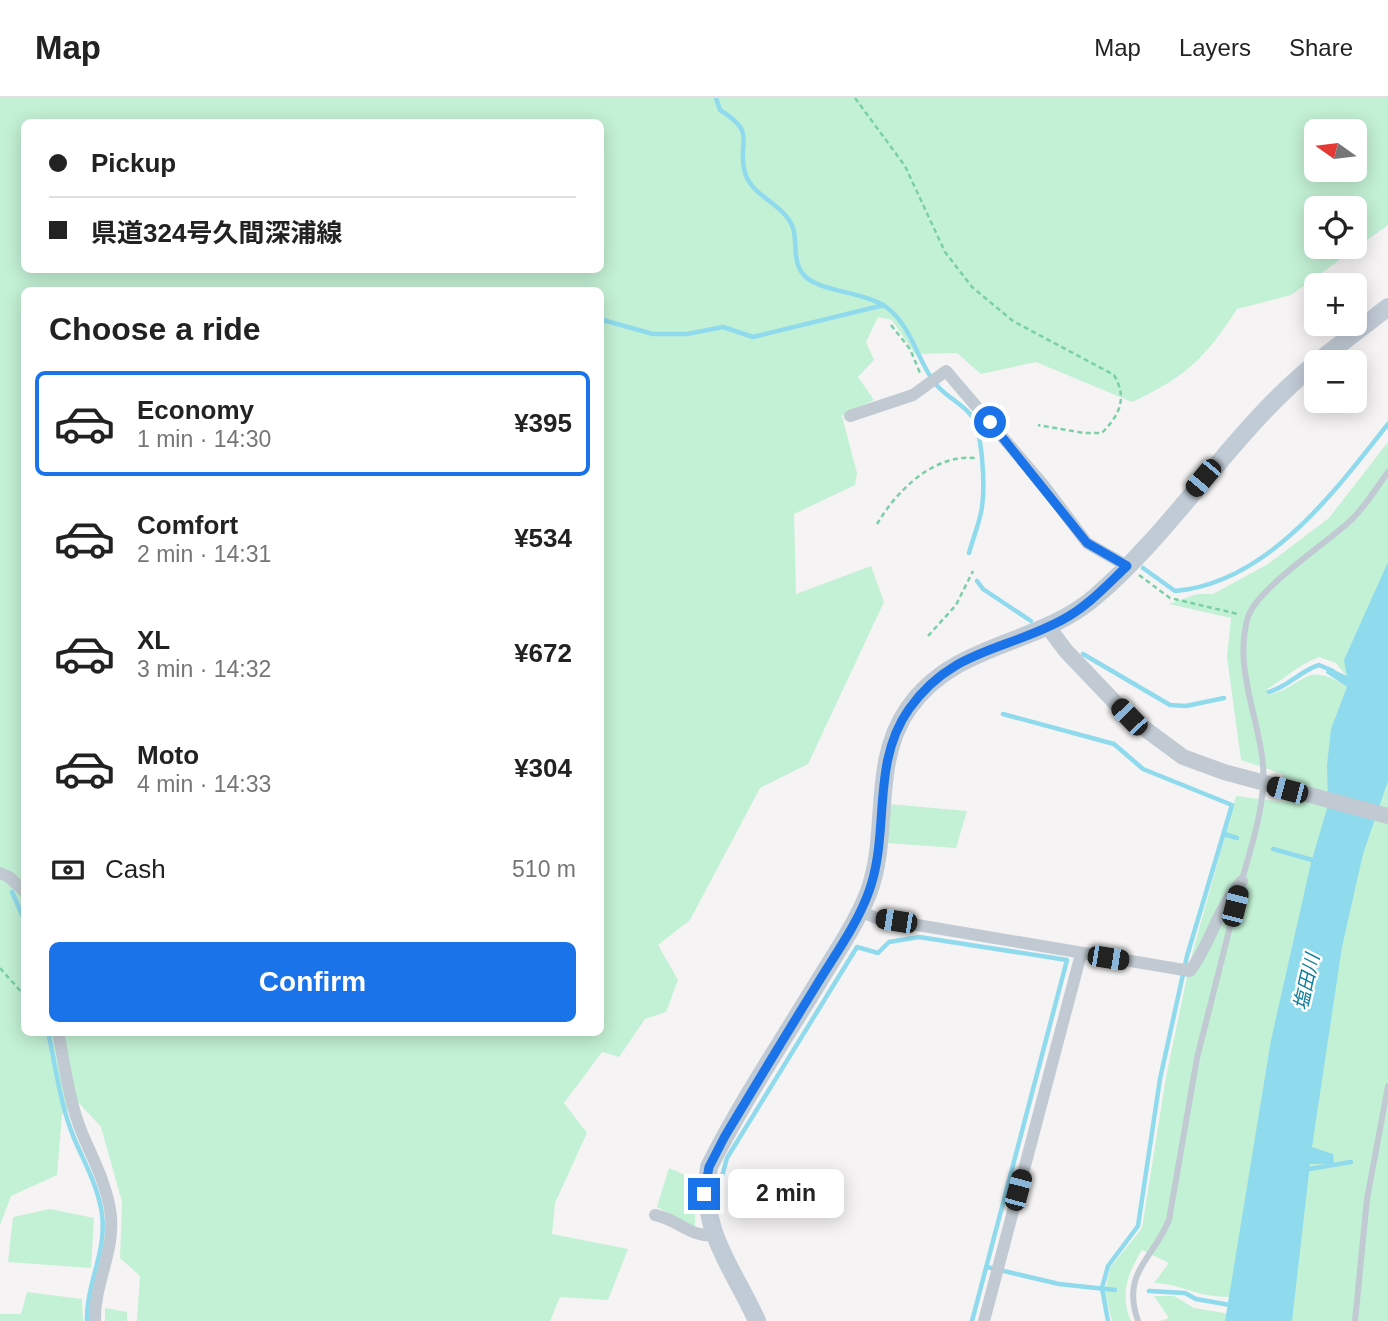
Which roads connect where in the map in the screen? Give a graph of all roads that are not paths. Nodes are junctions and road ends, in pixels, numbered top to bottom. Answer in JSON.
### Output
{"nodes":[{"id":1,"x":1388,"y":307,"type":"edge"},
{"id":2,"x":1333,"y":350,"type":"edge"},
{"id":3,"x":1304,"y":374,"type":"edge"},
{"id":4,"x":850,"y":416,"type":"dead end"},
{"id":5,"x":1388,"y":472,"type":"edge"},
{"id":6,"x":1127,"y":566,"type":"junction"},
{"id":7,"x":1048,"y":627,"type":"junction"},
{"id":8,"x":1262,"y":783,"type":"junction"},
{"id":9,"x":1388,"y":816,"type":"edge"},
{"id":10,"x":0,"y":873,"type":"edge"},
{"id":11,"x":1242,"y":881,"type":"junction"},
{"id":12,"x":21,"y":888,"type":"edge"},
{"id":13,"x":860,"y":912,"type":"junction"},
{"id":14,"x":1081,"y":954,"type":"junction"},
{"id":15,"x":59,"y":1036,"type":"edge"},
{"id":16,"x":1388,"y":1086,"type":"edge"},
{"id":17,"x":655,"y":1214,"type":"dead end"},
{"id":18,"x":715,"y":1235,"type":"junction"},
{"id":19,"x":96,"y":1321,"type":"edge"},
{"id":20,"x":757,"y":1321,"type":"edge"},
{"id":21,"x":984,"y":1321,"type":"edge"},
{"id":22,"x":1138,"y":1321,"type":"edge"},
{"id":23,"x":1355,"y":1321,"type":"edge"}],
"edges":[{"from":1,"to":2,"type":"main road"},
{"from":3,"to":6,"type":"main road"},
{"from":4,"to":6,"type":"street"},
{"from":5,"to":8,"type":"lane"},
{"from":6,"to":7,"type":"main road"},
{"from":7,"to":8,"type":"street"},
{"from":7,"to":13,"type":"main road"},
{"from":8,"to":9,"type":"street"},
{"from":8,"to":11,"type":"lane"},
{"from":10,"to":12,"type":"street"},
{"from":11,"to":14,"type":"street"},
{"from":11,"to":22,"type":"lane"},
{"from":13,"to":14,"type":"street"},
{"from":13,"to":18,"type":"main road"},
{"from":14,"to":21,"type":"street"},
{"from":15,"to":19,"type":"street"},
{"from":16,"to":23,"type":"lane"},
{"from":17,"to":18,"type":"street"},
{"from":18,"to":20,"type":"main road"}]}
